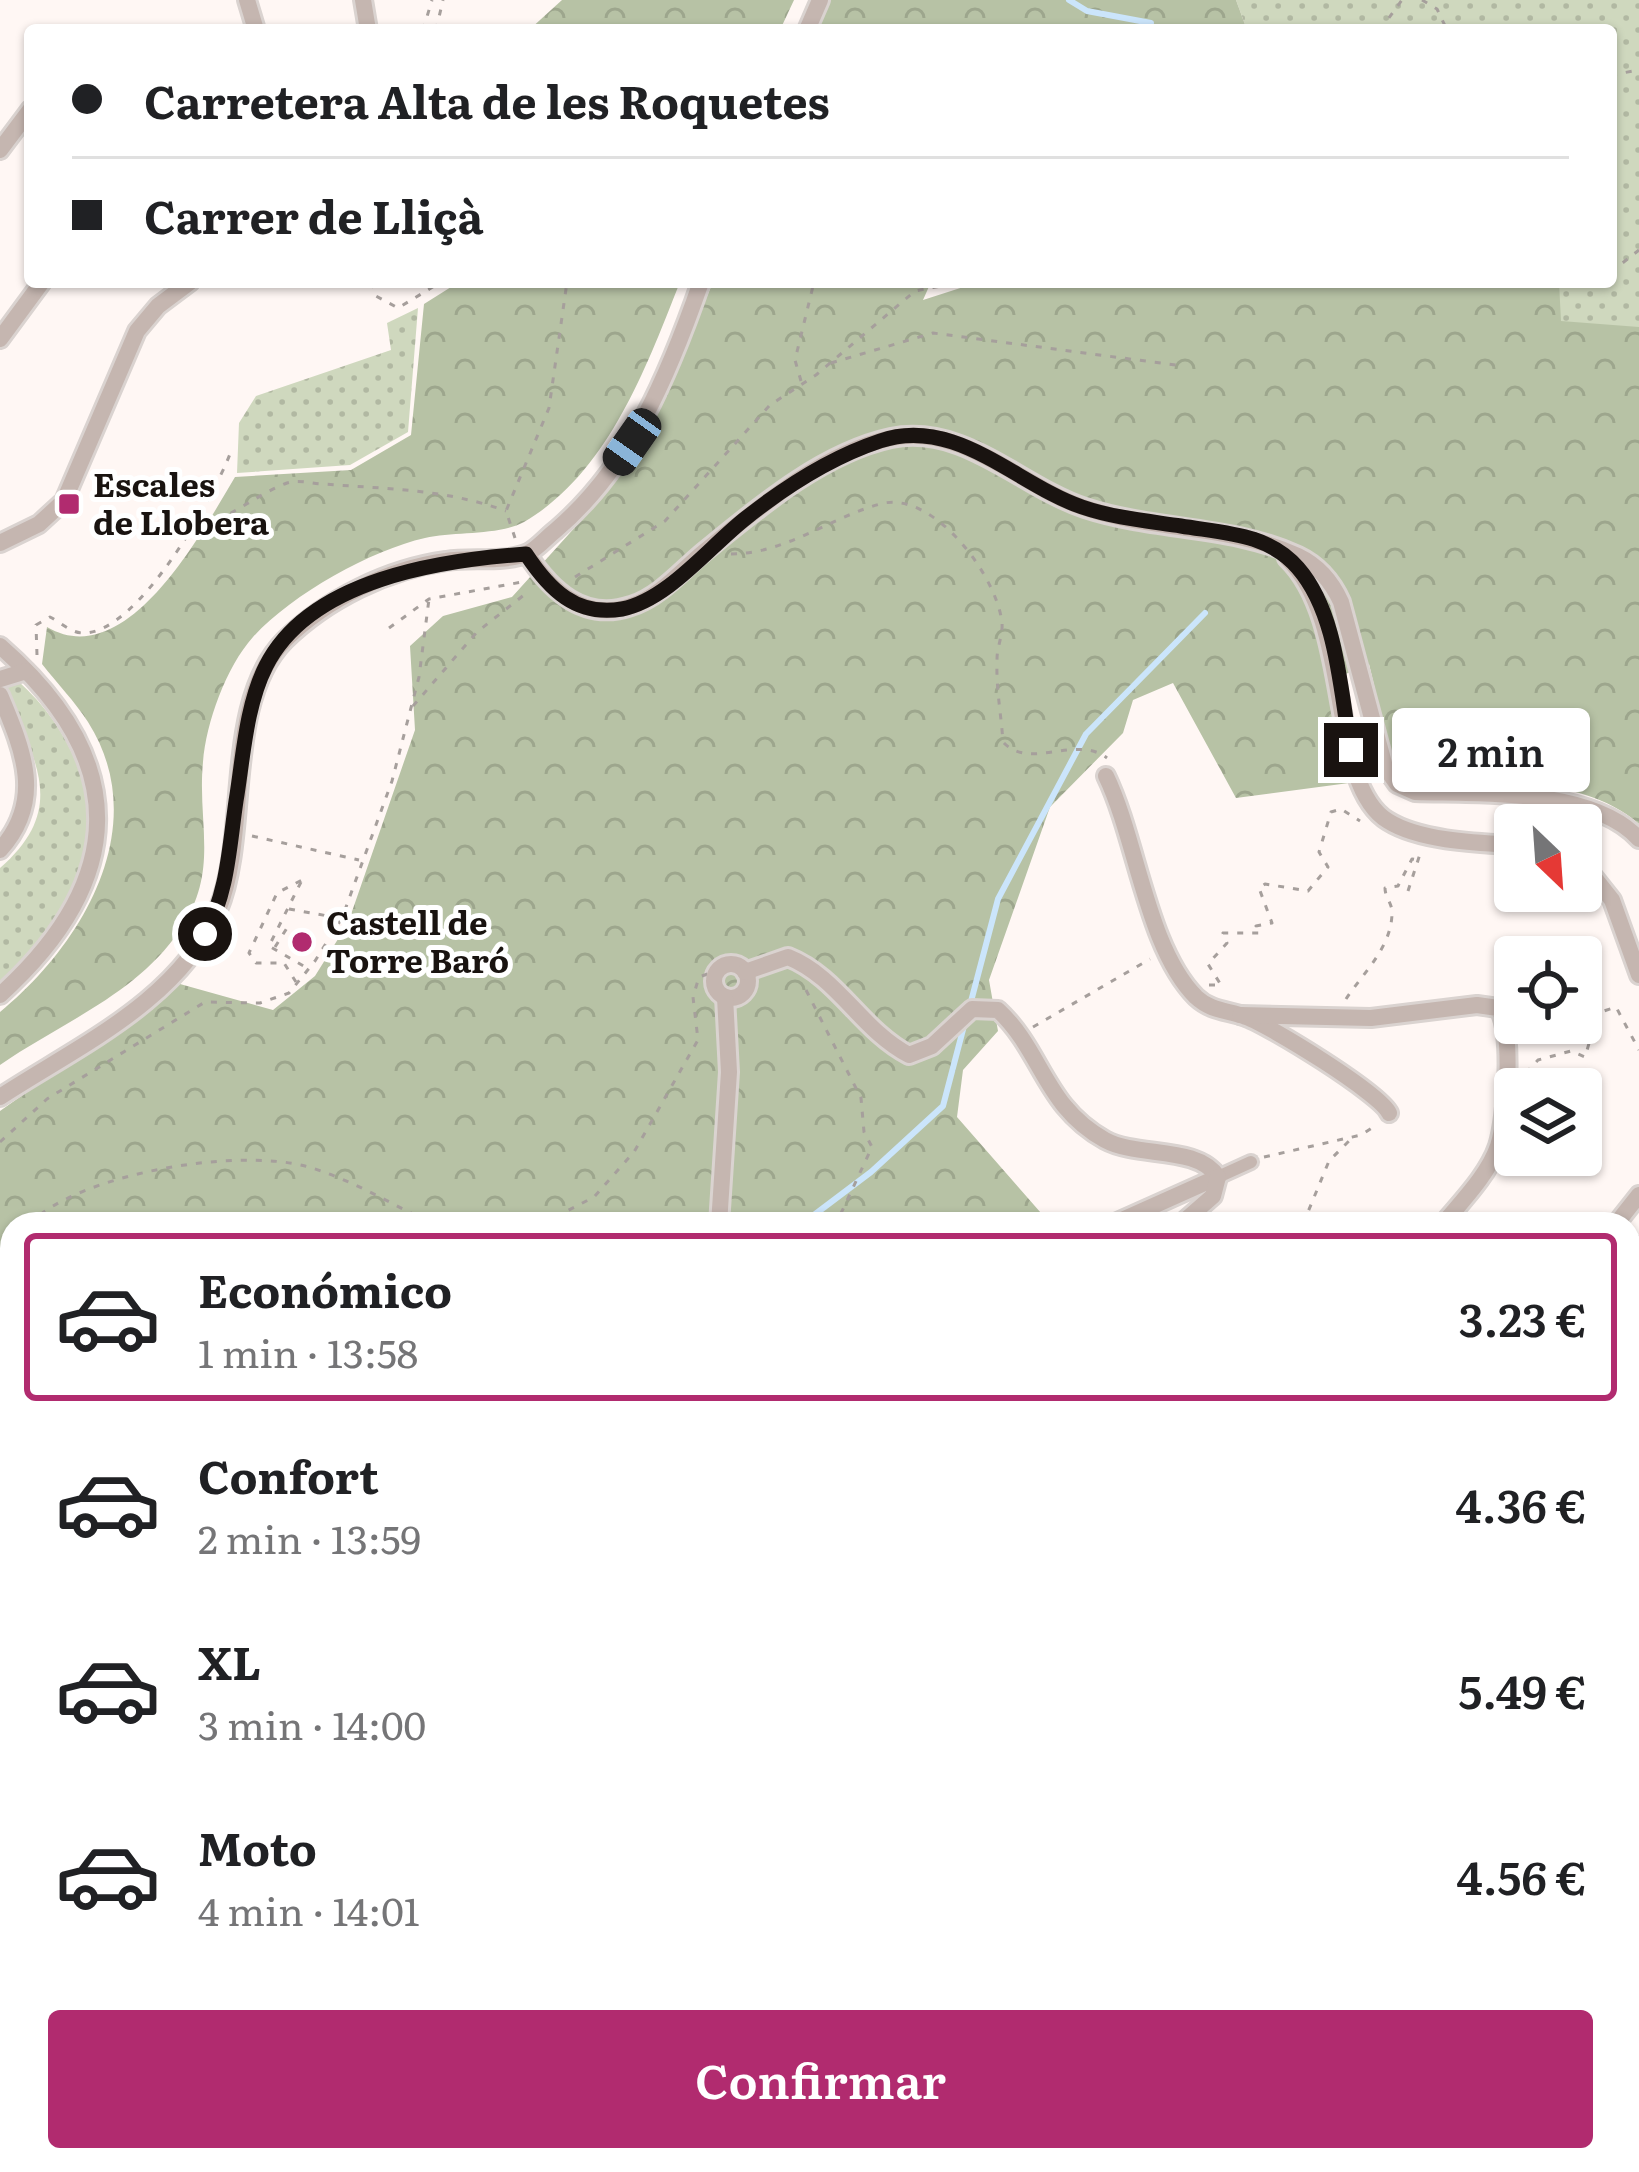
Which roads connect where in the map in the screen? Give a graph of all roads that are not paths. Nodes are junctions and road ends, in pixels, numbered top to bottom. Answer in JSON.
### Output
{"nodes":[{"id":1,"x":24,"y":118,"type":"edge"},
{"id":2,"x":0,"y":150,"type":"edge"},
{"id":3,"x":38,"y":288,"type":"edge"},
{"id":4,"x":182,"y":288,"type":"edge"},
{"id":5,"x":698,"y":288,"type":"edge"},
{"id":6,"x":0,"y":339,"type":"edge"},
{"id":7,"x":0,"y":543,"type":"edge"},
{"id":8,"x":521,"y":548,"type":"junction"},
{"id":9,"x":1282,"y":553,"type":"junction"},
{"id":10,"x":0,"y":646,"type":"edge"},
{"id":11,"x":26,"y":671,"type":"junction"},
{"id":12,"x":0,"y":679,"type":"edge"},
{"id":13,"x":0,"y":695,"type":"edge"},
{"id":14,"x":1106,"y":776,"type":"road end"},
{"id":15,"x":1639,"y":838,"type":"edge"},
{"id":16,"x":1494,"y":842,"type":"edge"},
{"id":17,"x":0,"y":850,"type":"edge"},
{"id":18,"x":1602,"y":887,"type":"edge"},
{"id":19,"x":745,"y":972,"type":"junction"},
{"id":20,"x":1639,"y":975,"type":"edge"},
{"id":21,"x":0,"y":994,"type":"edge"},
{"id":22,"x":725,"y":997,"type":"junction"},
{"id":23,"x":1240,"y":1015,"type":"junction"},
{"id":24,"x":0,"y":1097,"type":"edge"},
{"id":25,"x":1389,"y":1113,"type":"road end"},
{"id":26,"x":1251,"y":1162,"type":"road end"},
{"id":27,"x":1218,"y":1178,"type":"junction"},
{"id":28,"x":719,"y":1212,"type":"edge"},
{"id":29,"x":1140,"y":1212,"type":"edge"},
{"id":30,"x":1195,"y":1212,"type":"edge"},
{"id":31,"x":1452,"y":1212,"type":"edge"}],
"edges":[{"from":1,"to":2,"type":"street"},
{"from":3,"to":6,"type":"street"},
{"from":4,"to":7,"type":"street"},
{"from":5,"to":8,"type":"street"},
{"from":8,"to":9,"type":"street"},
{"from":8,"to":24,"type":"street"},
{"from":9,"to":15,"type":"street"},
{"from":9,"to":16,"type":"street"},
{"from":10,"to":11,"type":"street"},
{"from":11,"to":12,"type":"street"},
{"from":11,"to":21,"type":"street"},
{"from":13,"to":17,"type":"street"},
{"from":14,"to":23,"type":"street"},
{"from":18,"to":20,"type":"street"},
{"from":19,"to":22,"type":"street"},
{"from":19,"to":22,"type":"street"},
{"from":19,"to":27,"type":"street"},
{"from":22,"to":28,"type":"street"},
{"from":23,"to":25,"type":"street"},
{"from":23,"to":31,"type":"street"},
{"from":26,"to":27,"type":"street"},
{"from":27,"to":29,"type":"street"},
{"from":27,"to":30,"type":"street"}]}
